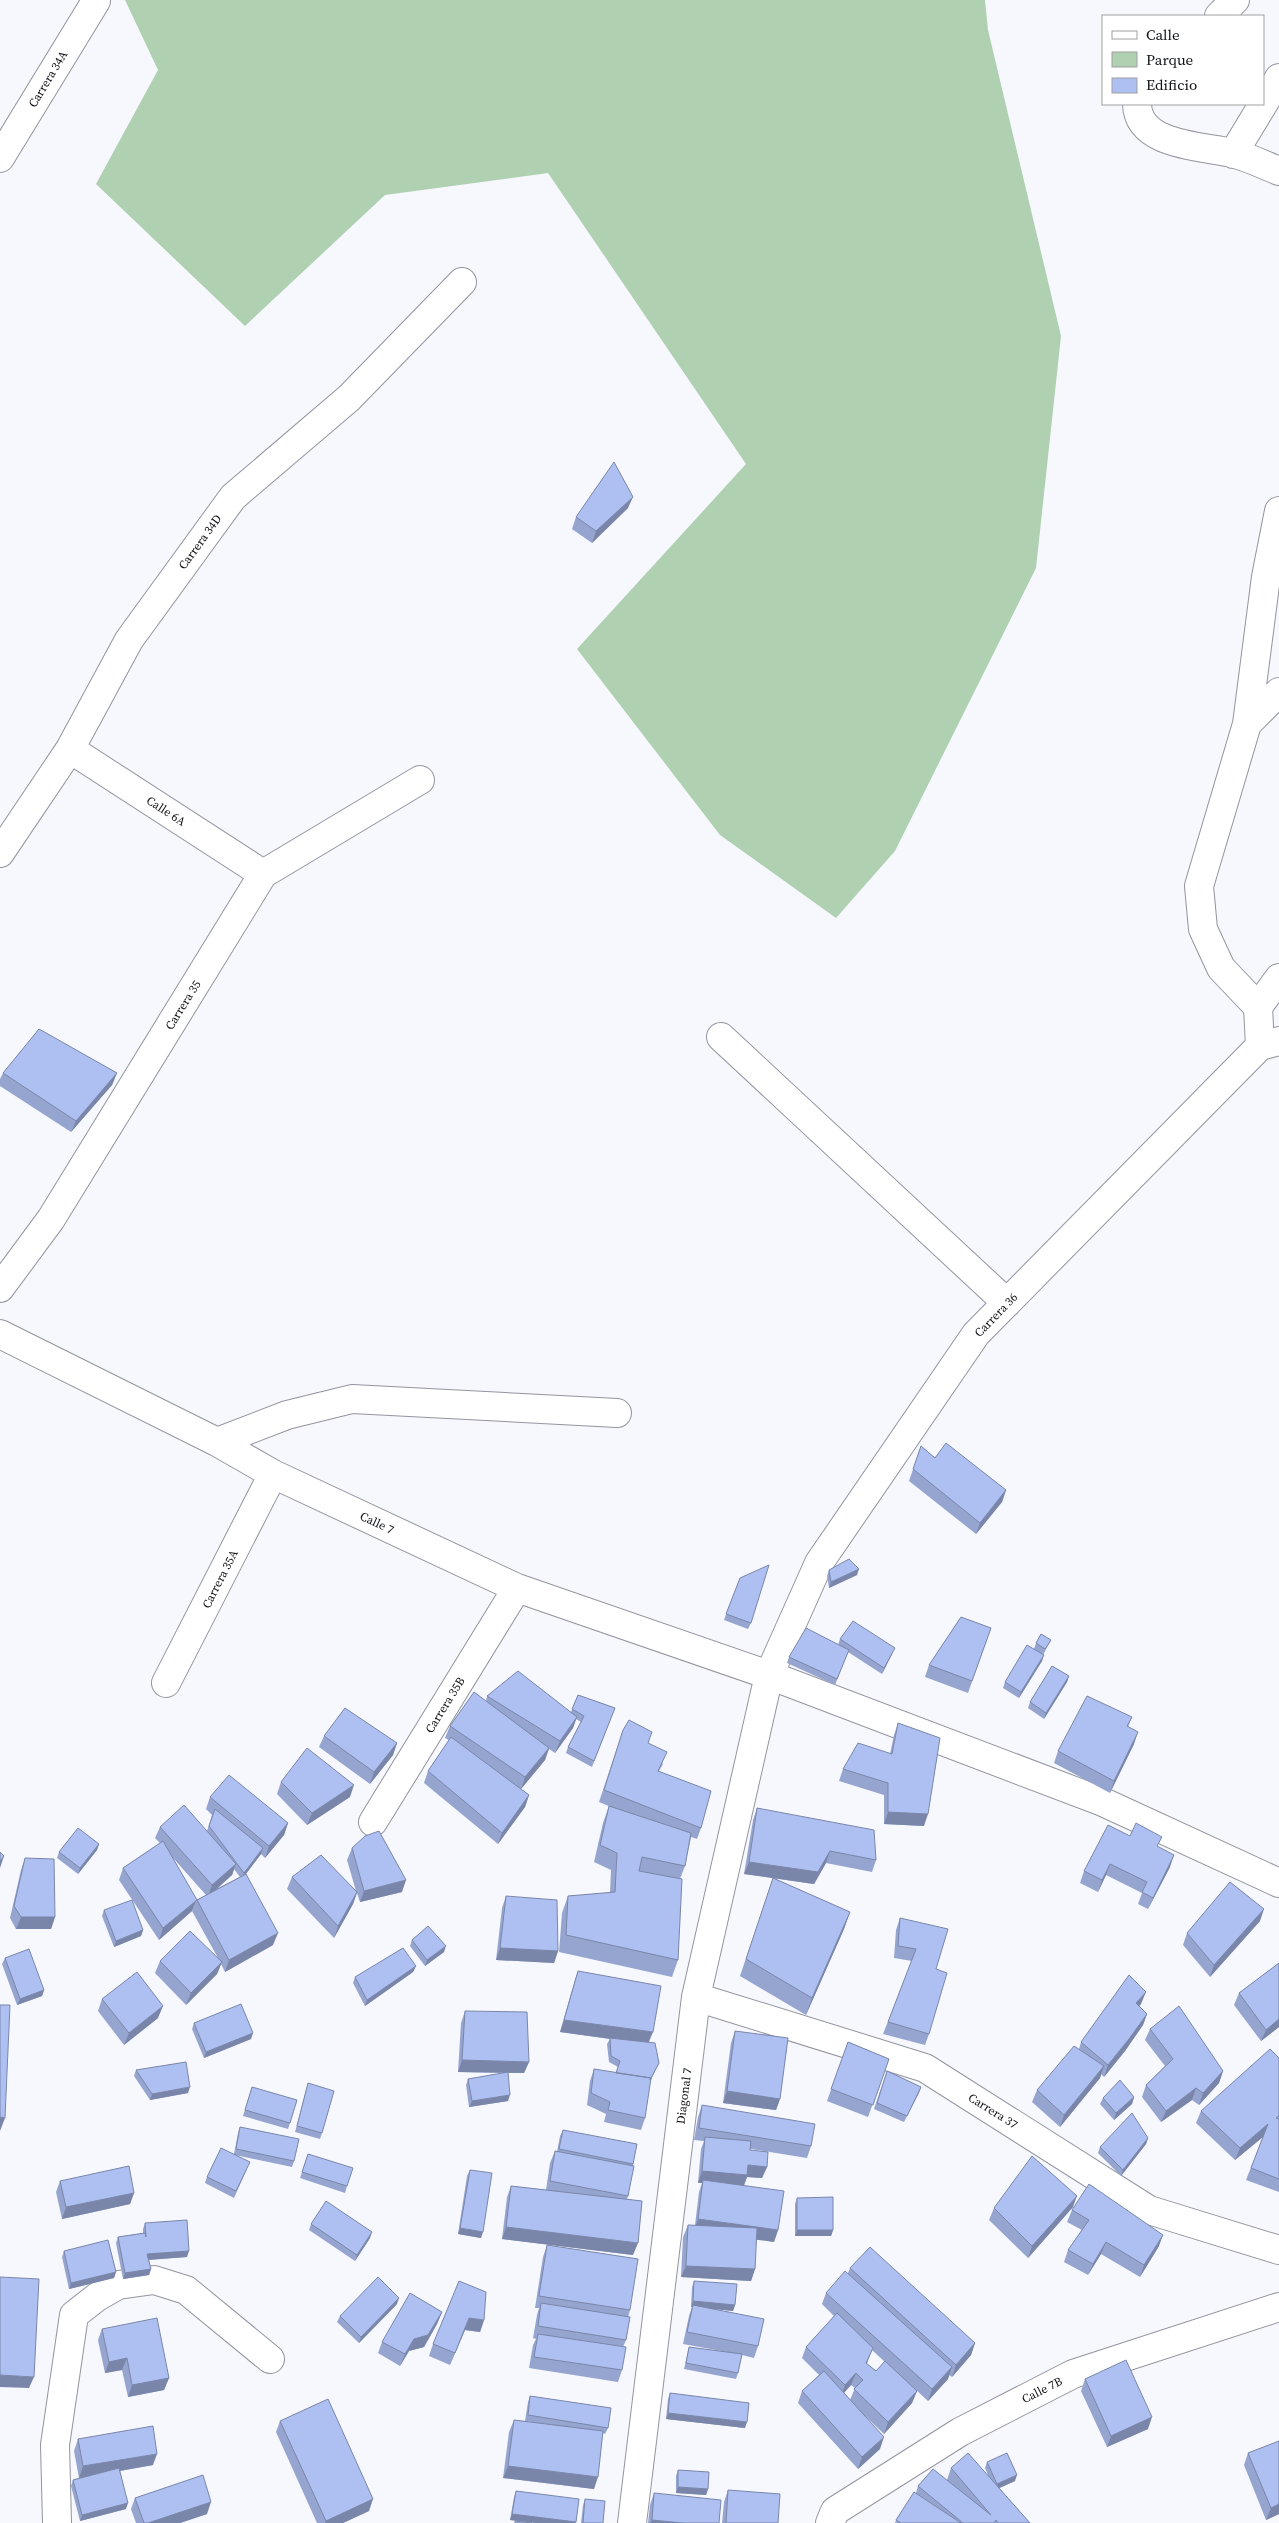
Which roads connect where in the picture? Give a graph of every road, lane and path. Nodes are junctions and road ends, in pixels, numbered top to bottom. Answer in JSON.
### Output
{"nodes":[{"id":1,"x":1235,"y":0,"type":"edge"},
{"id":2,"x":96,"y":1,"type":"edge"},
{"id":3,"x":1220,"y":15,"type":"edge"},
{"id":4,"x":1279,"y":78,"type":"edge"},
{"id":5,"x":1264,"y":103,"type":"edge"},
{"id":6,"x":1137,"y":105,"type":"edge"},
{"id":7,"x":1263,"y":105,"type":"edge"},
{"id":8,"x":1233,"y":154,"type":"junction"},
{"id":9,"x":0,"y":158,"type":"edge"},
{"id":10,"x":1279,"y":171,"type":"edge"},
{"id":11,"x":462,"y":282,"type":"dead end"},
{"id":12,"x":1279,"y":511,"type":"edge"},
{"id":13,"x":1279,"y":692,"type":"edge"},
{"id":14,"x":1247,"y":724,"type":"junction"},
{"id":15,"x":70,"y":749,"type":"junction"},
{"id":16,"x":420,"y":780,"type":"dead end"},
{"id":17,"x":0,"y":853,"type":"edge"},
{"id":18,"x":263,"y":874,"type":"junction"},
{"id":19,"x":1279,"y":978,"type":"edge"},
{"id":20,"x":1258,"y":1007,"type":"junction"},
{"id":21,"x":721,"y":1037,"type":"dead end"},
{"id":22,"x":1270,"y":1044,"type":"edge"},
{"id":23,"x":0,"y":1288,"type":"edge"},
{"id":24,"x":1007,"y":1303,"type":"junction"},
{"id":25,"x":0,"y":1334,"type":"edge"},
{"id":26,"x":616,"y":1413,"type":"dead end"},
{"id":27,"x":217,"y":1442,"type":"junction"},
{"id":28,"x":273,"y":1474,"type":"junction"},
{"id":29,"x":517,"y":1588,"type":"junction"},
{"id":30,"x":769,"y":1675,"type":"junction"},
{"id":31,"x":166,"y":1683,"type":"dead end"},
{"id":32,"x":373,"y":1822,"type":"dead end"},
{"id":33,"x":1279,"y":1883,"type":"edge"},
{"id":34,"x":696,"y":1997,"type":"junction"},
{"id":35,"x":1279,"y":2250,"type":"edge"},
{"id":36,"x":1279,"y":2306,"type":"edge"},
{"id":37,"x":270,"y":2359,"type":"dead end"},
{"id":38,"x":57,"y":2523,"type":"edge"},
{"id":39,"x":632,"y":2523,"type":"edge"},
{"id":40,"x":830,"y":2523,"type":"edge"}],
"edges":[{"from":1,"to":3,"type":"street"},
{"from":2,"to":9,"type":"street","name":"Carrera 34A"},
{"from":4,"to":5,"type":"street"},
{"from":6,"to":8,"type":"street"},
{"from":7,"to":8,"type":"street"},
{"from":8,"to":10,"type":"street"},
{"from":11,"to":15,"type":"street","name":"Carrera 34D"},
{"from":12,"to":14,"type":"street"},
{"from":13,"to":14,"type":"street"},
{"from":14,"to":20,"type":"street"},
{"from":15,"to":17,"type":"street","name":"Carrera 34D"},
{"from":15,"to":18,"type":"street","name":"Calle 6A"},
{"from":16,"to":18,"type":"street","name":"Carrera 35"},
{"from":18,"to":23,"type":"street","name":"Carrera 35"},
{"from":19,"to":20,"type":"street"},
{"from":20,"to":22,"type":"street"},
{"from":21,"to":24,"type":"street"},
{"from":22,"to":24,"type":"street","name":"Carrera 36"},
{"from":24,"to":30,"type":"street","name":"Carrera 36"},
{"from":25,"to":27,"type":"street","name":"Calle 7"},
{"from":26,"to":27,"type":"street"},
{"from":27,"to":28,"type":"street","name":"Calle 7"},
{"from":28,"to":29,"type":"street","name":"Calle 7"},
{"from":28,"to":31,"type":"street","name":"Carrera 35A"},
{"from":29,"to":30,"type":"street","name":"Calle 7"},
{"from":29,"to":32,"type":"street","name":"Carrera 35B"},
{"from":30,"to":33,"type":"street","name":"Calle 7"},
{"from":30,"to":34,"type":"street","name":"Diagonal 7"},
{"from":34,"to":35,"type":"street","name":"Carrera 37"},
{"from":34,"to":39,"type":"street","name":"Diagonal 7"},
{"from":36,"to":40,"type":"street","name":"Calle 7B"},
{"from":37,"to":38,"type":"street"}]}
